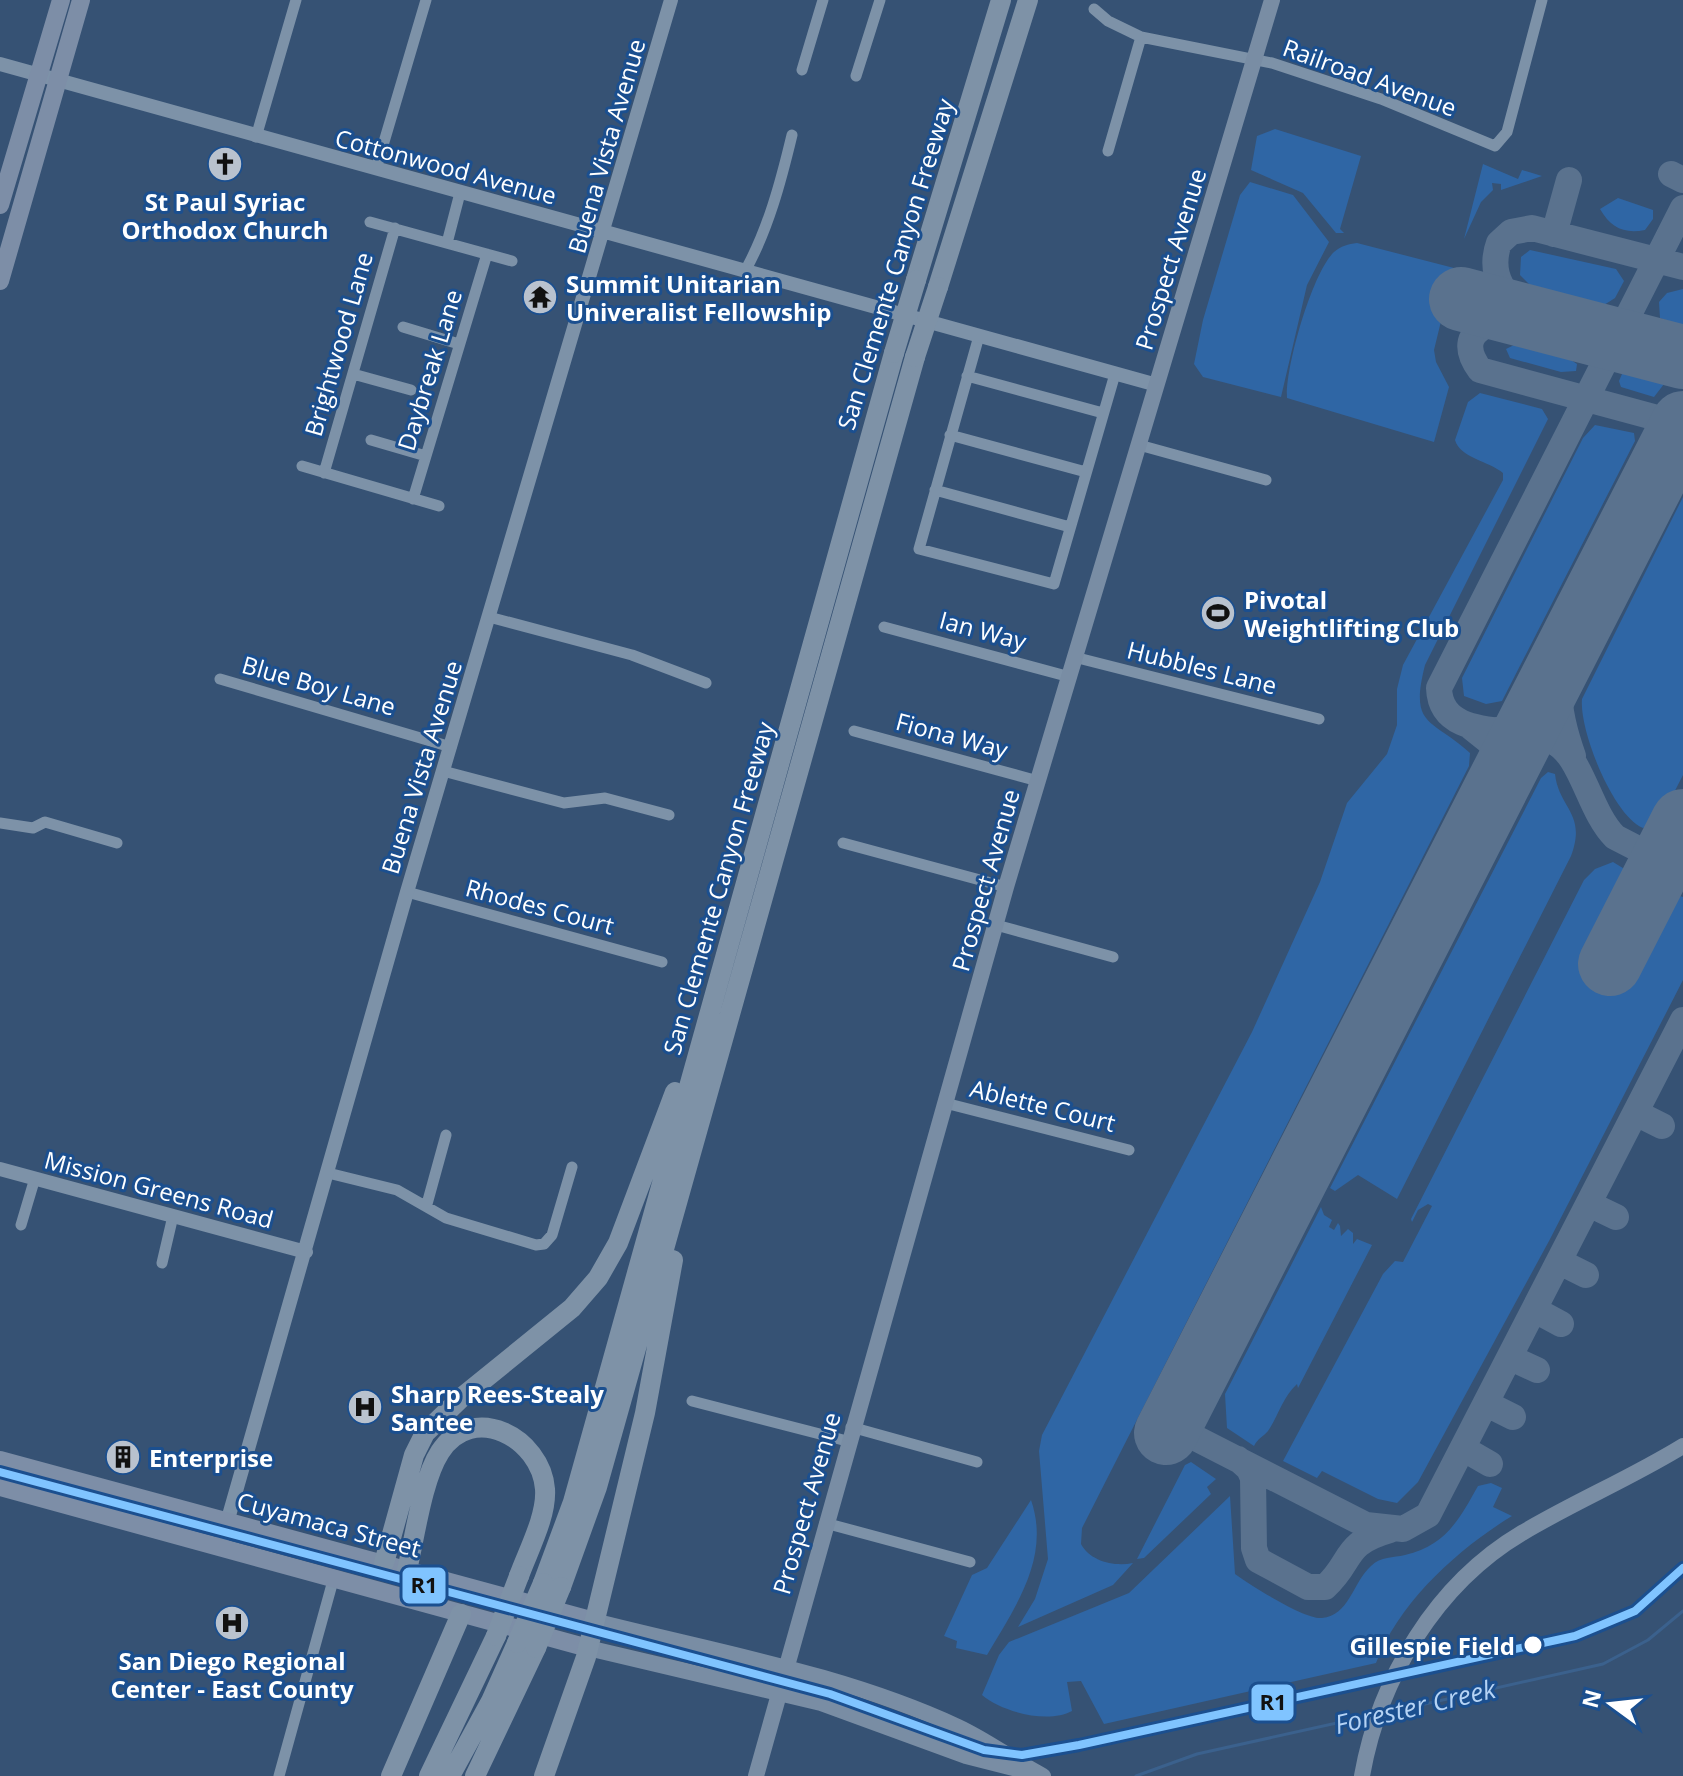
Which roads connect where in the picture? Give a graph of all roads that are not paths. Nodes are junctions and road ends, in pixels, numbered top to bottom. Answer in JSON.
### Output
{"nodes":[{"id":1,"x":61,"y":0,"type":"edge"},
{"id":2,"x":81,"y":0,"type":"edge"},
{"id":3,"x":296,"y":0,"type":"edge"},
{"id":4,"x":426,"y":0,"type":"edge"},
{"id":5,"x":671,"y":0,"type":"edge"},
{"id":6,"x":823,"y":0,"type":"edge"},
{"id":7,"x":880,"y":0,"type":"edge"},
{"id":8,"x":1001,"y":0,"type":"edge"},
{"id":9,"x":1028,"y":0,"type":"edge"},
{"id":10,"x":1272,"y":0,"type":"edge"},
{"id":11,"x":1542,"y":0,"type":"edge"},
{"id":12,"x":1094,"y":9,"type":"dead end"},
{"id":13,"x":1141,"y":37,"type":"junction"},
{"id":14,"x":1255,"y":61,"type":"junction"},
{"id":15,"x":0,"y":64,"type":"edge"},
{"id":16,"x":802,"y":70,"type":"dead end"},
{"id":17,"x":39,"y":76,"type":"junction"},
{"id":18,"x":856,"y":76,"type":"dead end"},
{"id":19,"x":58,"y":81,"type":"junction"},
{"id":20,"x":792,"y":135,"type":"dead end"},
{"id":21,"x":256,"y":137,"type":"junction"},
{"id":22,"x":1108,"y":151,"type":"dead end"},
{"id":23,"x":376,"y":169,"type":"junction"},
{"id":24,"x":460,"y":193,"type":"junction"},
{"id":25,"x":0,"y":205,"type":"edge"},
{"id":26,"x":370,"y":222,"type":"dead end"},
{"id":27,"x":395,"y":228,"type":"junction"},
{"id":28,"x":602,"y":232,"type":"junction"},
{"id":29,"x":447,"y":243,"type":"junction"},
{"id":30,"x":487,"y":254,"type":"junction"},
{"id":31,"x":512,"y":261,"type":"dead end"},
{"id":32,"x":745,"y":271,"type":"junction"},
{"id":33,"x":0,"y":281,"type":"edge"},
{"id":34,"x":403,"y":327,"type":"dead end"},
{"id":35,"x":979,"y":336,"type":"junction"},
{"id":36,"x":459,"y":344,"type":"junction"},
{"id":37,"x":905,"y":355,"type":"junction"},
{"id":38,"x":353,"y":374,"type":"junction"},
{"id":39,"x":1115,"y":374,"type":"junction"},
{"id":40,"x":967,"y":376,"type":"junction"},
{"id":41,"x":1157,"y":385,"type":"junction"},
{"id":42,"x":411,"y":390,"type":"dead end"},
{"id":43,"x":1103,"y":413,"type":"junction"},
{"id":44,"x":950,"y":435,"type":"junction"},
{"id":45,"x":371,"y":440,"type":"dead end"},
{"id":46,"x":1139,"y":445,"type":"junction"},
{"id":47,"x":426,"y":456,"type":"junction"},
{"id":48,"x":302,"y":466,"type":"dead end"},
{"id":49,"x":1086,"y":472,"type":"junction"},
{"id":50,"x":324,"y":473,"type":"junction"},
{"id":51,"x":1266,"y":480,"type":"dead end"},
{"id":52,"x":935,"y":490,"type":"junction"},
{"id":53,"x":413,"y":499,"type":"junction"},
{"id":54,"x":439,"y":506,"type":"dead end"},
{"id":55,"x":1070,"y":527,"type":"junction"},
{"id":56,"x":489,"y":617,"type":"junction"},
{"id":57,"x":884,"y":627,"type":"dead end"},
{"id":58,"x":1074,"y":657,"type":"junction"},
{"id":59,"x":1070,"y":677,"type":"junction"},
{"id":60,"x":220,"y":679,"type":"dead end"},
{"id":61,"x":706,"y":683,"type":"dead end"},
{"id":62,"x":1319,"y":719,"type":"dead end"},
{"id":63,"x":854,"y":731,"type":"dead end"},
{"id":64,"x":451,"y":747,"type":"junction"},
{"id":65,"x":443,"y":771,"type":"junction"},
{"id":66,"x":1038,"y":781,"type":"junction"},
{"id":67,"x":669,"y":815,"type":"dead end"},
{"id":68,"x":0,"y":823,"type":"edge"},
{"id":69,"x":117,"y":843,"type":"dead end"},
{"id":70,"x":843,"y":843,"type":"dead end"},
{"id":71,"x":1006,"y":887,"type":"junction"},
{"id":72,"x":407,"y":892,"type":"junction"},
{"id":73,"x":735,"y":922,"type":"junction"},
{"id":74,"x":996,"y":925,"type":"junction"},
{"id":75,"x":1113,"y":957,"type":"dead end"},
{"id":76,"x":662,"y":962,"type":"dead end"},
{"id":77,"x":945,"y":1103,"type":"junction"},
{"id":78,"x":446,"y":1135,"type":"dead end"},
{"id":79,"x":692,"y":1149,"type":"junction"},
{"id":80,"x":1129,"y":1150,"type":"dead end"},
{"id":81,"x":572,"y":1167,"type":"dead end"},
{"id":82,"x":0,"y":1169,"type":"edge"},
{"id":83,"x":328,"y":1173,"type":"junction"},
{"id":84,"x":35,"y":1178,"type":"junction"},
{"id":85,"x":427,"y":1204,"type":"junction"},
{"id":86,"x":173,"y":1216,"type":"junction"},
{"id":87,"x":21,"y":1225,"type":"dead end"},
{"id":88,"x":306,"y":1252,"type":"junction"},
{"id":89,"x":162,"y":1263,"type":"dead end"},
{"id":90,"x":692,"y":1401,"type":"dead end"},
{"id":91,"x":849,"y":1434,"type":"junction"},
{"id":92,"x":1683,"y":1446,"type":"edge"},
{"id":93,"x":0,"y":1460,"type":"edge"},
{"id":94,"x":977,"y":1462,"type":"dead end"},
{"id":95,"x":0,"y":1487,"type":"edge"},
{"id":96,"x":227,"y":1521,"type":"junction"},
{"id":97,"x":825,"y":1523,"type":"junction"},
{"id":98,"x":220,"y":1547,"type":"junction"},
{"id":99,"x":970,"y":1562,"type":"dead end"},
{"id":100,"x":384,"y":1563,"type":"junction"},
{"id":101,"x":407,"y":1570,"type":"junction"},
{"id":102,"x":334,"y":1577,"type":"junction"},
{"id":103,"x":552,"y":1585,"type":"junction"},
{"id":104,"x":461,"y":1614,"type":"junction"},
{"id":105,"x":594,"y":1621,"type":"junction"},
{"id":106,"x":526,"y":1645,"type":"junction"},
{"id":107,"x":588,"y":1648,"type":"junction"},
{"id":108,"x":785,"y":1670,"type":"junction"},
{"id":109,"x":778,"y":1693,"type":"junction"},
{"id":110,"x":1041,"y":1775,"type":"edge"},
{"id":111,"x":279,"y":1776,"type":"edge"},
{"id":112,"x":391,"y":1776,"type":"edge"},
{"id":113,"x":429,"y":1776,"type":"edge"},
{"id":114,"x":450,"y":1776,"type":"edge"},
{"id":115,"x":475,"y":1776,"type":"edge"},
{"id":116,"x":544,"y":1776,"type":"edge"},
{"id":117,"x":756,"y":1776,"type":"edge"},
{"id":118,"x":1362,"y":1776,"type":"edge"}],
"edges":[{"from":1,"to":17,"type":"main road"},
{"from":2,"to":19,"type":"main road"},
{"from":3,"to":21,"type":"street"},
{"from":4,"to":23,"type":"street"},
{"from":5,"to":28,"type":"street","name":"Buena Vista Avenue"},
{"from":6,"to":16,"type":"street"},
{"from":7,"to":18,"type":"street"},
{"from":8,"to":37,"type":"highway","name":"San Clemente Canyon Freeway","bridge":true},
{"from":9,"to":37,"type":"highway","name":"San Clemente Canyon Freeway","bridge":true},
{"from":10,"to":14,"type":"main road","name":"Prospect Avenue"},
{"from":11,"to":14,"type":"street","name":"Railroad Avenue"},
{"from":12,"to":13,"type":"street","name":"Railroad Avenue"},
{"from":13,"to":14,"type":"street","name":"Railroad Avenue"},
{"from":13,"to":22,"type":"street"},
{"from":14,"to":41,"type":"main road","name":"Prospect Avenue"},
{"from":15,"to":17,"type":"street","name":"Cottonwood Avenue"},
{"from":17,"to":19,"type":"street","name":"Cottonwood Avenue"},
{"from":17,"to":25,"type":"main road"},
{"from":19,"to":21,"type":"street","name":"Cottonwood Avenue"},
{"from":19,"to":33,"type":"main road"},
{"from":20,"to":32,"type":"street"},
{"from":21,"to":23,"type":"street","name":"Cottonwood Avenue"},
{"from":23,"to":24,"type":"street","name":"Cottonwood Avenue"},
{"from":24,"to":28,"type":"street","name":"Cottonwood Avenue"},
{"from":24,"to":29,"type":"street"},
{"from":26,"to":27,"type":"street"},
{"from":27,"to":29,"type":"street"},
{"from":27,"to":38,"type":"street","name":"Brightwood Lane"},
{"from":28,"to":32,"type":"street","name":"Cottonwood Avenue"},
{"from":28,"to":56,"type":"street","name":"Buena Vista Avenue"},
{"from":29,"to":30,"type":"street"},
{"from":30,"to":31,"type":"street"},
{"from":30,"to":36,"type":"street","name":"Daybreak Lane"},
{"from":32,"to":35,"type":"street","name":"Cottonwood Avenue"},
{"from":34,"to":36,"type":"street"},
{"from":35,"to":39,"type":"street","name":"Cottonwood Avenue"},
{"from":35,"to":40,"type":"street"},
{"from":36,"to":47,"type":"street","name":"Daybreak Lane"},
{"from":37,"to":73,"type":"highway","name":"San Clemente Canyon Freeway"},
{"from":37,"to":79,"type":"highway","name":"San Clemente Canyon Freeway"},
{"from":38,"to":42,"type":"street"},
{"from":38,"to":50,"type":"street","name":"Brightwood Lane"},
{"from":39,"to":41,"type":"street","name":"Cottonwood Avenue"},
{"from":39,"to":43,"type":"street"},
{"from":40,"to":43,"type":"street"},
{"from":40,"to":44,"type":"street"},
{"from":41,"to":46,"type":"main road","name":"Prospect Avenue"},
{"from":43,"to":49,"type":"street"},
{"from":44,"to":49,"type":"street"},
{"from":44,"to":52,"type":"street"},
{"from":45,"to":47,"type":"street"},
{"from":46,"to":51,"type":"street"},
{"from":46,"to":58,"type":"main road","name":"Prospect Avenue"},
{"from":47,"to":53,"type":"street","name":"Daybreak Lane"},
{"from":48,"to":50,"type":"street"},
{"from":49,"to":55,"type":"street"},
{"from":50,"to":53,"type":"street"},
{"from":52,"to":55,"type":"street"},
{"from":52,"to":55,"type":"street"},
{"from":53,"to":54,"type":"street"},
{"from":56,"to":61,"type":"street"},
{"from":56,"to":64,"type":"street","name":"Buena Vista Avenue"},
{"from":57,"to":59,"type":"street","name":"Ian Way"},
{"from":58,"to":59,"type":"main road","name":"Prospect Avenue"},
{"from":58,"to":62,"type":"street","name":"Hubbles Lane"},
{"from":59,"to":66,"type":"main road","name":"Prospect Avenue"},
{"from":60,"to":64,"type":"street","name":"Blue Boy Lane"},
{"from":63,"to":66,"type":"street","name":"Fiona Way"},
{"from":64,"to":65,"type":"street","name":"Buena Vista Avenue"},
{"from":65,"to":67,"type":"street"},
{"from":65,"to":72,"type":"street","name":"Buena Vista Avenue"},
{"from":66,"to":71,"type":"main road","name":"Prospect Avenue"},
{"from":68,"to":69,"type":"street"},
{"from":70,"to":71,"type":"street"},
{"from":71,"to":74,"type":"main road","name":"Prospect Avenue"},
{"from":72,"to":76,"type":"street","name":"Rhodes Court"},
{"from":72,"to":83,"type":"street","name":"Buena Vista Avenue"},
{"from":73,"to":100,"type":"highway"},
{"from":73,"to":103,"type":"highway","name":"San Clemente Canyon Freeway"},
{"from":74,"to":75,"type":"street"},
{"from":74,"to":77,"type":"main road","name":"Prospect Avenue"},
{"from":77,"to":80,"type":"street","name":"Ablette Court"},
{"from":77,"to":91,"type":"main road","name":"Prospect Avenue"},
{"from":78,"to":85,"type":"street"},
{"from":79,"to":103,"type":"highway","name":"San Clemente Canyon Freeway"},
{"from":79,"to":105,"type":"highway"},
{"from":81,"to":85,"type":"street"},
{"from":82,"to":84,"type":"street","name":"Mission Greens Road"},
{"from":83,"to":85,"type":"street"},
{"from":83,"to":88,"type":"street","name":"Buena Vista Avenue"},
{"from":84,"to":86,"type":"street","name":"Mission Greens Road"},
{"from":84,"to":87,"type":"street"},
{"from":86,"to":88,"type":"street","name":"Mission Greens Road"},
{"from":86,"to":89,"type":"street"},
{"from":88,"to":96,"type":"street","name":"Buena Vista Avenue"},
{"from":90,"to":91,"type":"street"},
{"from":91,"to":94,"type":"street"},
{"from":91,"to":97,"type":"main road","name":"Prospect Avenue"},
{"from":92,"to":118,"type":"main road"},
{"from":93,"to":96,"type":"main road","name":"Cuyamaca Street"},
{"from":95,"to":98,"type":"main road","name":"Cuyamaca Street"},
{"from":96,"to":98,"type":"street","name":"Buena Vista Avenue"},
{"from":96,"to":100,"type":"main road","name":"Cuyamaca Street"},
{"from":97,"to":99,"type":"street"},
{"from":97,"to":108,"type":"main road","name":"Prospect Avenue"},
{"from":98,"to":102,"type":"main road","name":"Cuyamaca Street"},
{"from":100,"to":101,"type":"main road","name":"Cuyamaca Street"},
{"from":101,"to":105,"type":"main road","name":"Cuyamaca Street"},
{"from":101,"to":113,"type":"highway","bridge":true},
{"from":102,"to":104,"type":"main road","name":"Cuyamaca Street"},
{"from":102,"to":111,"type":"street"},
{"from":103,"to":106,"type":"highway","name":"San Clemente Canyon Freeway","bridge":true},
{"from":104,"to":107,"type":"main road","name":"Cuyamaca Street"},
{"from":104,"to":112,"type":"highway"},
{"from":105,"to":107,"type":"highway"},
{"from":105,"to":108,"type":"main road","name":"Cuyamaca Street"},
{"from":106,"to":114,"type":"highway","name":"San Clemente Canyon Freeway"},
{"from":106,"to":115,"type":"highway","name":"San Clemente Canyon Freeway"},
{"from":107,"to":109,"type":"main road","name":"Cuyamaca Street"},
{"from":107,"to":116,"type":"highway"},
{"from":108,"to":109,"type":"main road","name":"Prospect Avenue"},
{"from":108,"to":110,"type":"main road","name":"Cuyamaca Street"},
{"from":109,"to":110,"type":"main road","name":"Cuyamaca Street"},
{"from":109,"to":117,"type":"main road","name":"Prospect Avenue"}]}
